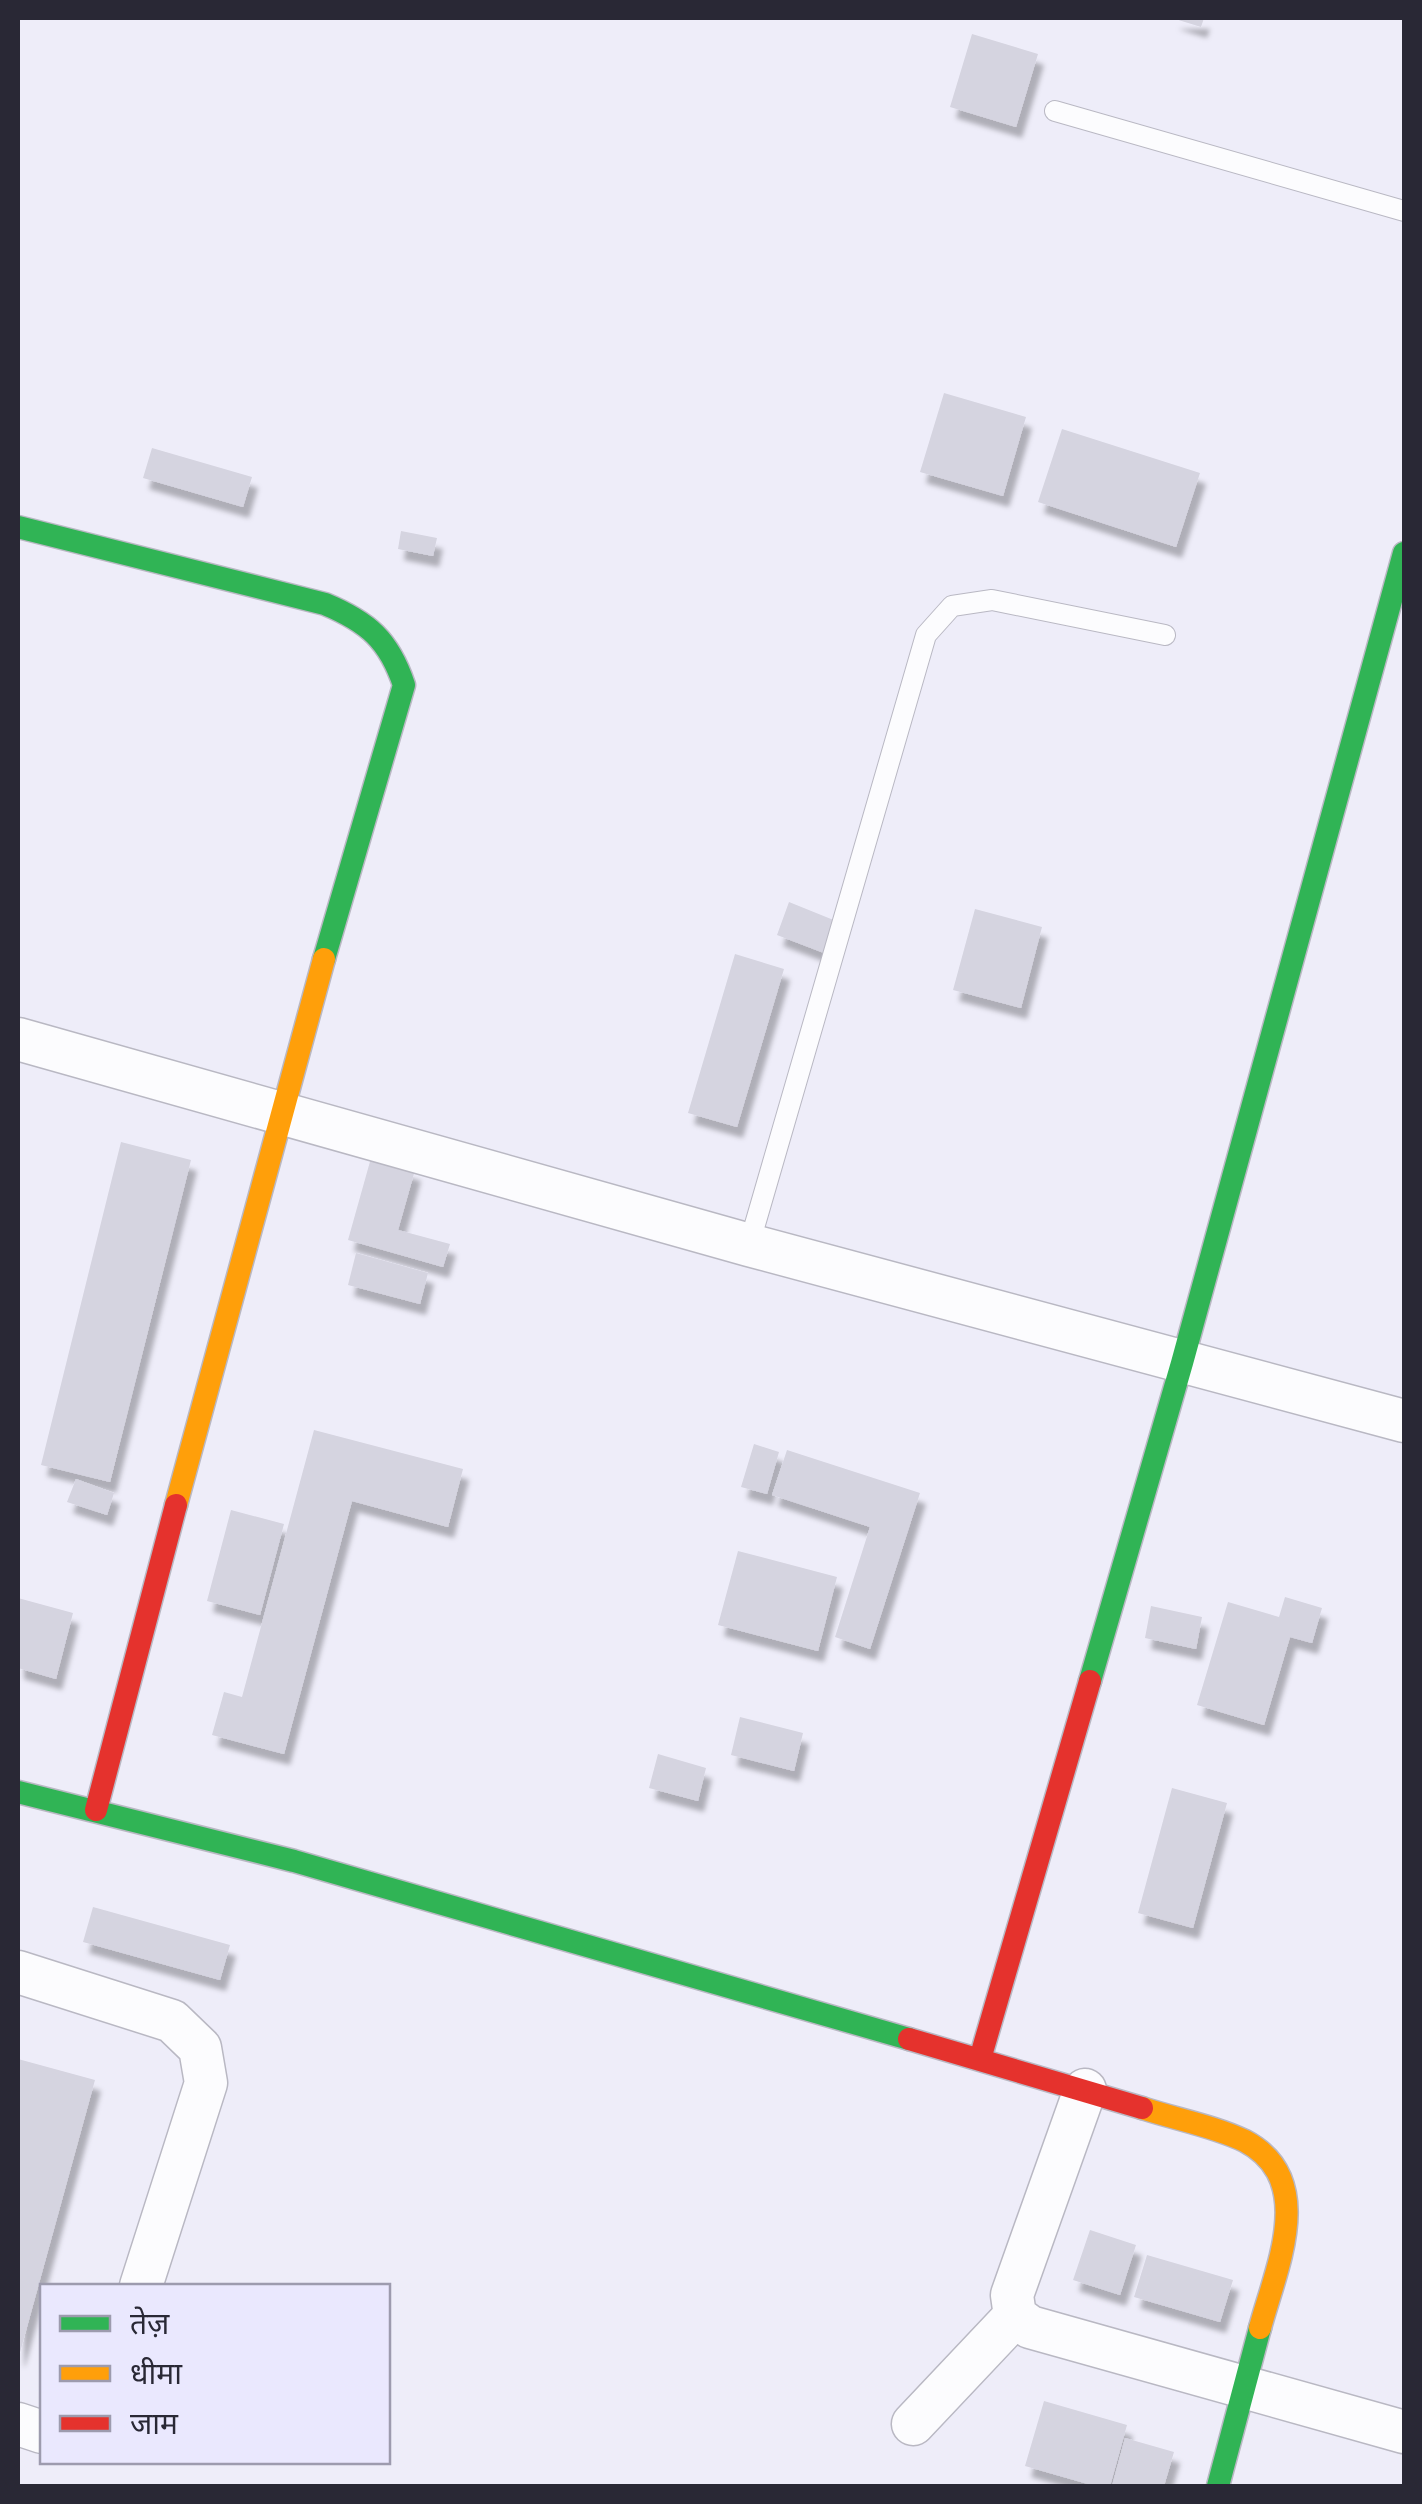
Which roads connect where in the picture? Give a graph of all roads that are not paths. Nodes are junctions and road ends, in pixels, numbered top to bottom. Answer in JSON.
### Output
{"nodes":[{"id":1,"x":1055,"y":111,"type":"dead end"},
{"id":2,"x":1404,"y":211,"type":"edge"},
{"id":3,"x":18,"y":527,"type":"edge"},
{"id":4,"x":1404,"y":553,"type":"edge"},
{"id":5,"x":1165,"y":634,"type":"dead end"},
{"id":6,"x":18,"y":1039,"type":"edge"},
{"id":7,"x":279,"y":1112,"type":"junction"},
{"id":8,"x":749,"y":1245,"type":"junction"},
{"id":9,"x":1182,"y":1363,"type":"junction"},
{"id":10,"x":1404,"y":1421,"type":"edge"},
{"id":11,"x":18,"y":1792,"type":"edge"},
{"id":12,"x":96,"y":1810,"type":"junction"},
{"id":13,"x":18,"y":1972,"type":"edge"},
{"id":14,"x":980,"y":2059,"type":"junction"},
{"id":15,"x":1084,"y":2090,"type":"junction"},
{"id":16,"x":143,"y":2284,"type":"edge"},
{"id":17,"x":1014,"y":2316,"type":"junction"},
{"id":18,"x":1246,"y":2388,"type":"junction"},
{"id":19,"x":913,"y":2424,"type":"dead end"},
{"id":20,"x":1404,"y":2432,"type":"edge"},
{"id":21,"x":1218,"y":2486,"type":"edge"}],
"edges":[{"from":1,"to":2,"type":"lane"},
{"from":3,"to":7,"type":"street"},
{"from":4,"to":9,"type":"street"},
{"from":5,"to":8,"type":"lane"},
{"from":6,"to":7,"type":"street"},
{"from":7,"to":8,"type":"street"},
{"from":7,"to":12,"type":"street"},
{"from":8,"to":9,"type":"street"},
{"from":9,"to":10,"type":"street"},
{"from":9,"to":14,"type":"street"},
{"from":11,"to":12,"type":"street"},
{"from":12,"to":14,"type":"street"},
{"from":13,"to":16,"type":"street"},
{"from":14,"to":15,"type":"street"},
{"from":15,"to":17,"type":"street"},
{"from":15,"to":18,"type":"street"},
{"from":17,"to":18,"type":"street"},
{"from":17,"to":19,"type":"street"},
{"from":18,"to":20,"type":"street"},
{"from":18,"to":21,"type":"street"}]}
